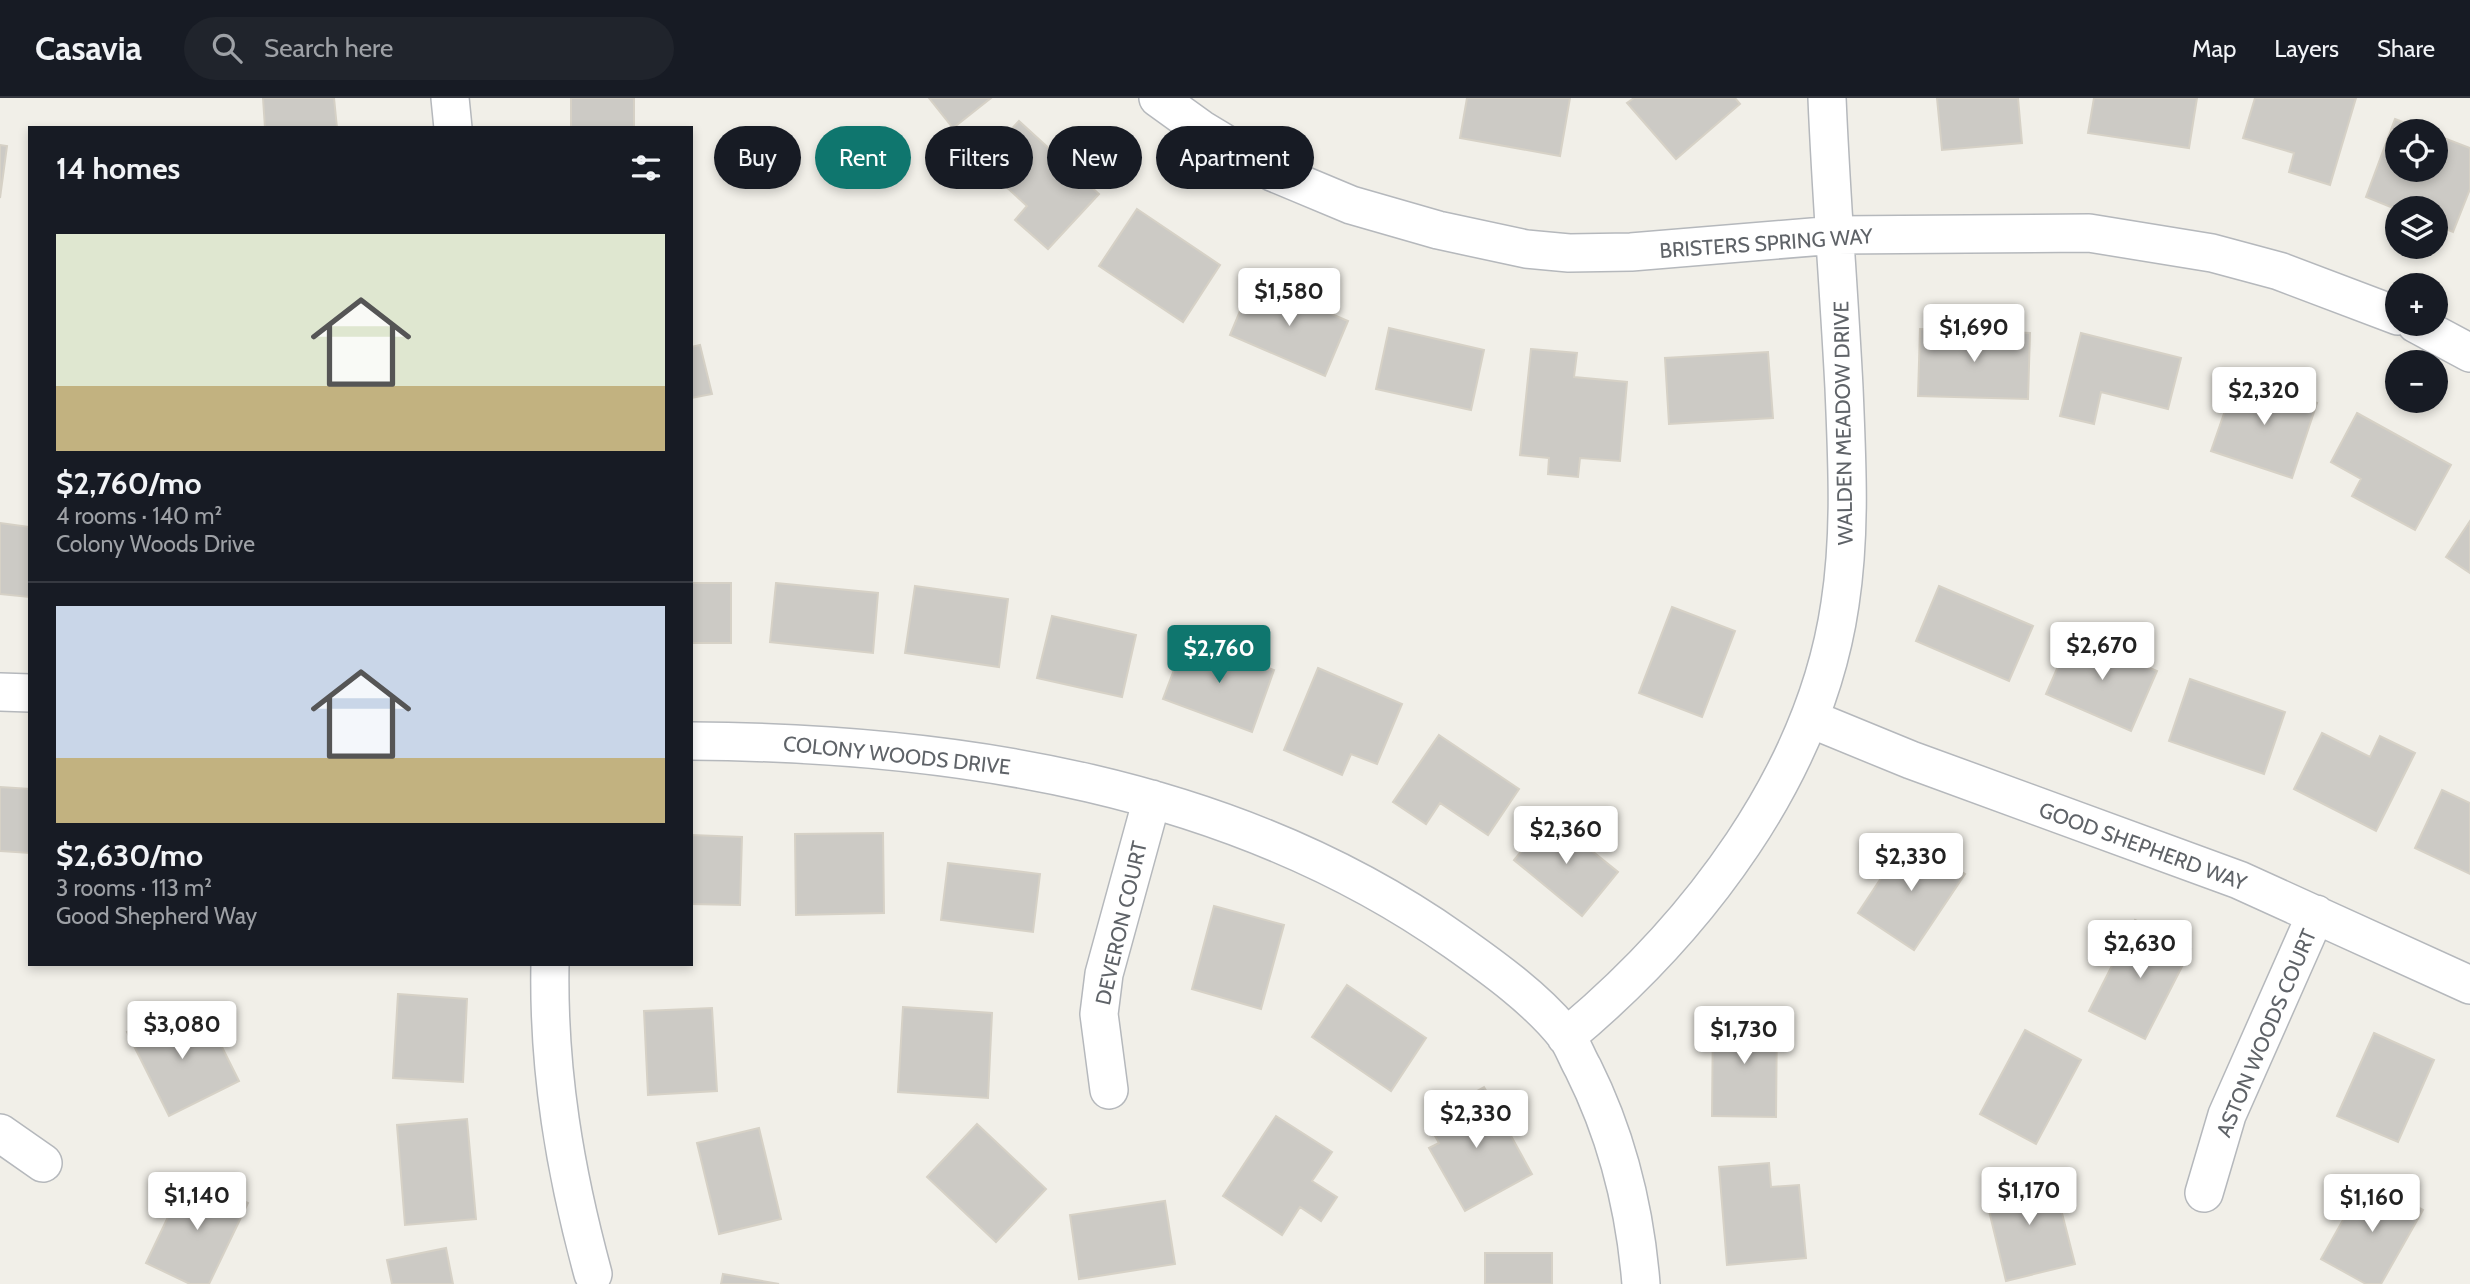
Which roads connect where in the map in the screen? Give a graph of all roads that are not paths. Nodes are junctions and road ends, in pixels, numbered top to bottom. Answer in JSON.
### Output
{"nodes":[{"id":1,"x":450,"y":98,"type":"edge"},
{"id":2,"x":1157,"y":98,"type":"edge"},
{"id":3,"x":1827,"y":98,"type":"edge"},
{"id":4,"x":453,"y":126,"type":"edge"},
{"id":5,"x":1836,"y":235,"type":"junction"},
{"id":6,"x":2385,"y":311,"type":"edge"},
{"id":7,"x":2438,"y":336,"type":"edge"},
{"id":8,"x":2470,"y":353,"type":"edge"},
{"id":9,"x":0,"y":692,"type":"edge"},
{"id":10,"x":28,"y":693,"type":"edge"},
{"id":11,"x":1811,"y":719,"type":"junction"},
{"id":12,"x":693,"y":741,"type":"edge"},
{"id":13,"x":1152,"y":799,"type":"junction"},
{"id":14,"x":2316,"y":914,"type":"junction"},
{"id":15,"x":550,"y":966,"type":"edge"},
{"id":16,"x":2470,"y":985,"type":"edge"},
{"id":17,"x":1566,"y":1037,"type":"junction"},
{"id":18,"x":1109,"y":1090,"type":"dead end"},
{"id":19,"x":0,"y":1133,"type":"edge"},
{"id":20,"x":43,"y":1163,"type":"dead end"},
{"id":21,"x":2204,"y":1193,"type":"dead end"},
{"id":22,"x":593,"y":1274,"type":"dead end"},
{"id":23,"x":1641,"y":1284,"type":"edge"}],
"edges":[{"from":1,"to":4,"type":"street"},
{"from":2,"to":5,"type":"street","name":"BRISTERS SPRING WAY"},
{"from":3,"to":5,"type":"street","name":"WALDEN MEADOW DRIVE"},
{"from":5,"to":6,"type":"street","name":"BRISTERS SPRING WAY"},
{"from":5,"to":11,"type":"street","name":"WALDEN MEADOW DRIVE"},
{"from":7,"to":8,"type":"street"},
{"from":9,"to":10,"type":"street"},
{"from":11,"to":14,"type":"street","name":"GOOD SHEPHERD WAY"},
{"from":11,"to":17,"type":"street","name":"WALDEN MEADOW DRIVE"},
{"from":12,"to":13,"type":"street","name":"COLONY WOODS DRIVE"},
{"from":13,"to":17,"type":"street","name":"COLONY WOODS DRIVE"},
{"from":13,"to":18,"type":"street","name":"DEVERON COURT"},
{"from":14,"to":16,"type":"street","name":"GOOD SHEPHERD WAY"},
{"from":14,"to":21,"type":"street","name":"ASTON WOODS COURT"},
{"from":15,"to":22,"type":"street"},
{"from":17,"to":23,"type":"street","name":"COLONY WOODS DRIVE"},
{"from":19,"to":20,"type":"street"}]}
